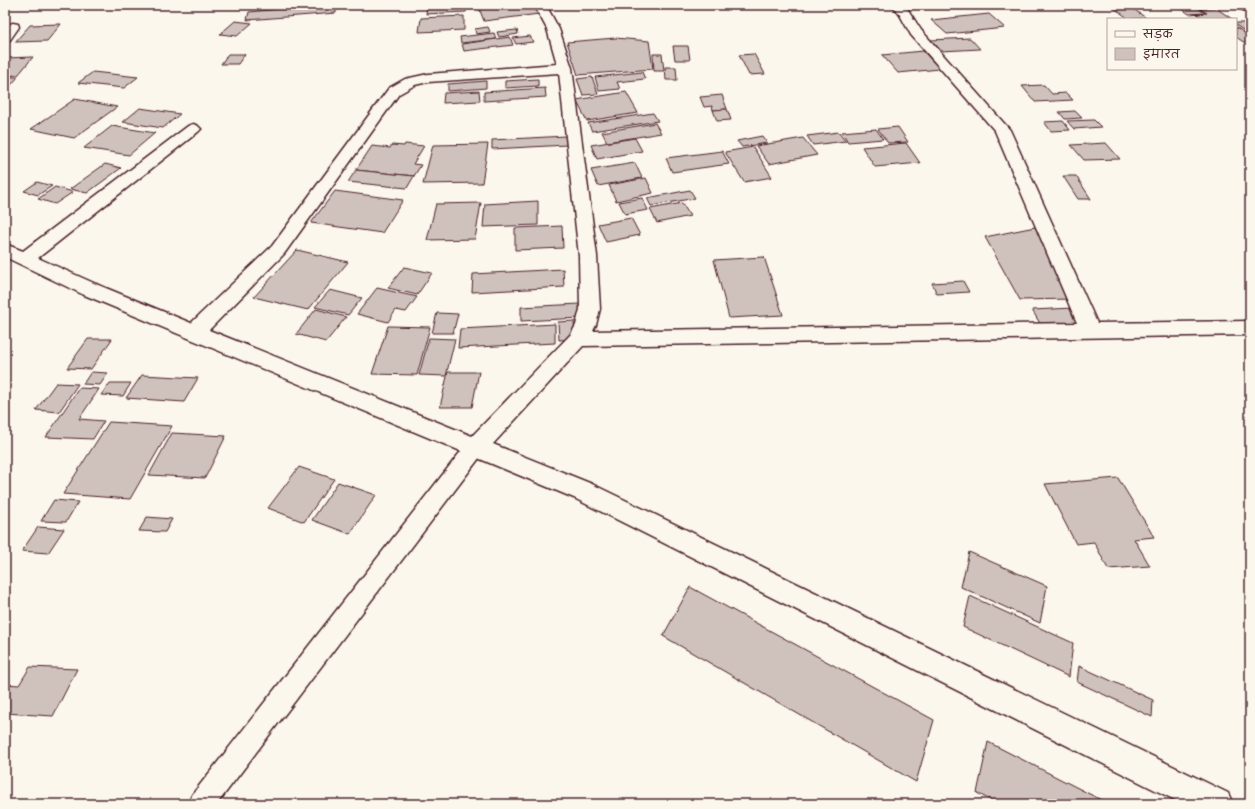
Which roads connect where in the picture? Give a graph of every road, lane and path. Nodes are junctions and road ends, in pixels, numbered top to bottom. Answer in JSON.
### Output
{"nodes":[{"id":1,"x":540,"y":5,"type":"edge"},
{"id":2,"x":898,"y":5,"type":"edge"},
{"id":3,"x":1241,"y":5,"type":"edge"},
{"id":4,"x":1250,"y":8,"type":"edge"},
{"id":5,"x":565,"y":68,"type":"junction"},
{"id":6,"x":193,"y":129,"type":"dead end"},
{"id":7,"x":15,"y":255,"type":"edge"},
{"id":8,"x":1250,"y":328,"type":"edge"},
{"id":9,"x":1090,"y":331,"type":"junction"},
{"id":10,"x":194,"y":332,"type":"junction"},
{"id":11,"x":578,"y":339,"type":"junction"},
{"id":12,"x":476,"y":447,"type":"junction"},
{"id":13,"x":201,"y":804,"type":"edge"},
{"id":14,"x":1217,"y":804,"type":"edge"}],
"edges":[{"from":1,"to":5,"type":"street"},
{"from":2,"to":9,"type":"street"},
{"from":3,"to":4,"type":"street"},
{"from":5,"to":10,"type":"street"},
{"from":5,"to":11,"type":"street"},
{"from":6,"to":7,"type":"street"},
{"from":7,"to":10,"type":"street"},
{"from":8,"to":9,"type":"street"},
{"from":9,"to":11,"type":"street"},
{"from":10,"to":12,"type":"street"},
{"from":11,"to":12,"type":"street"},
{"from":12,"to":13,"type":"lane"},
{"from":12,"to":14,"type":"street"}]}
